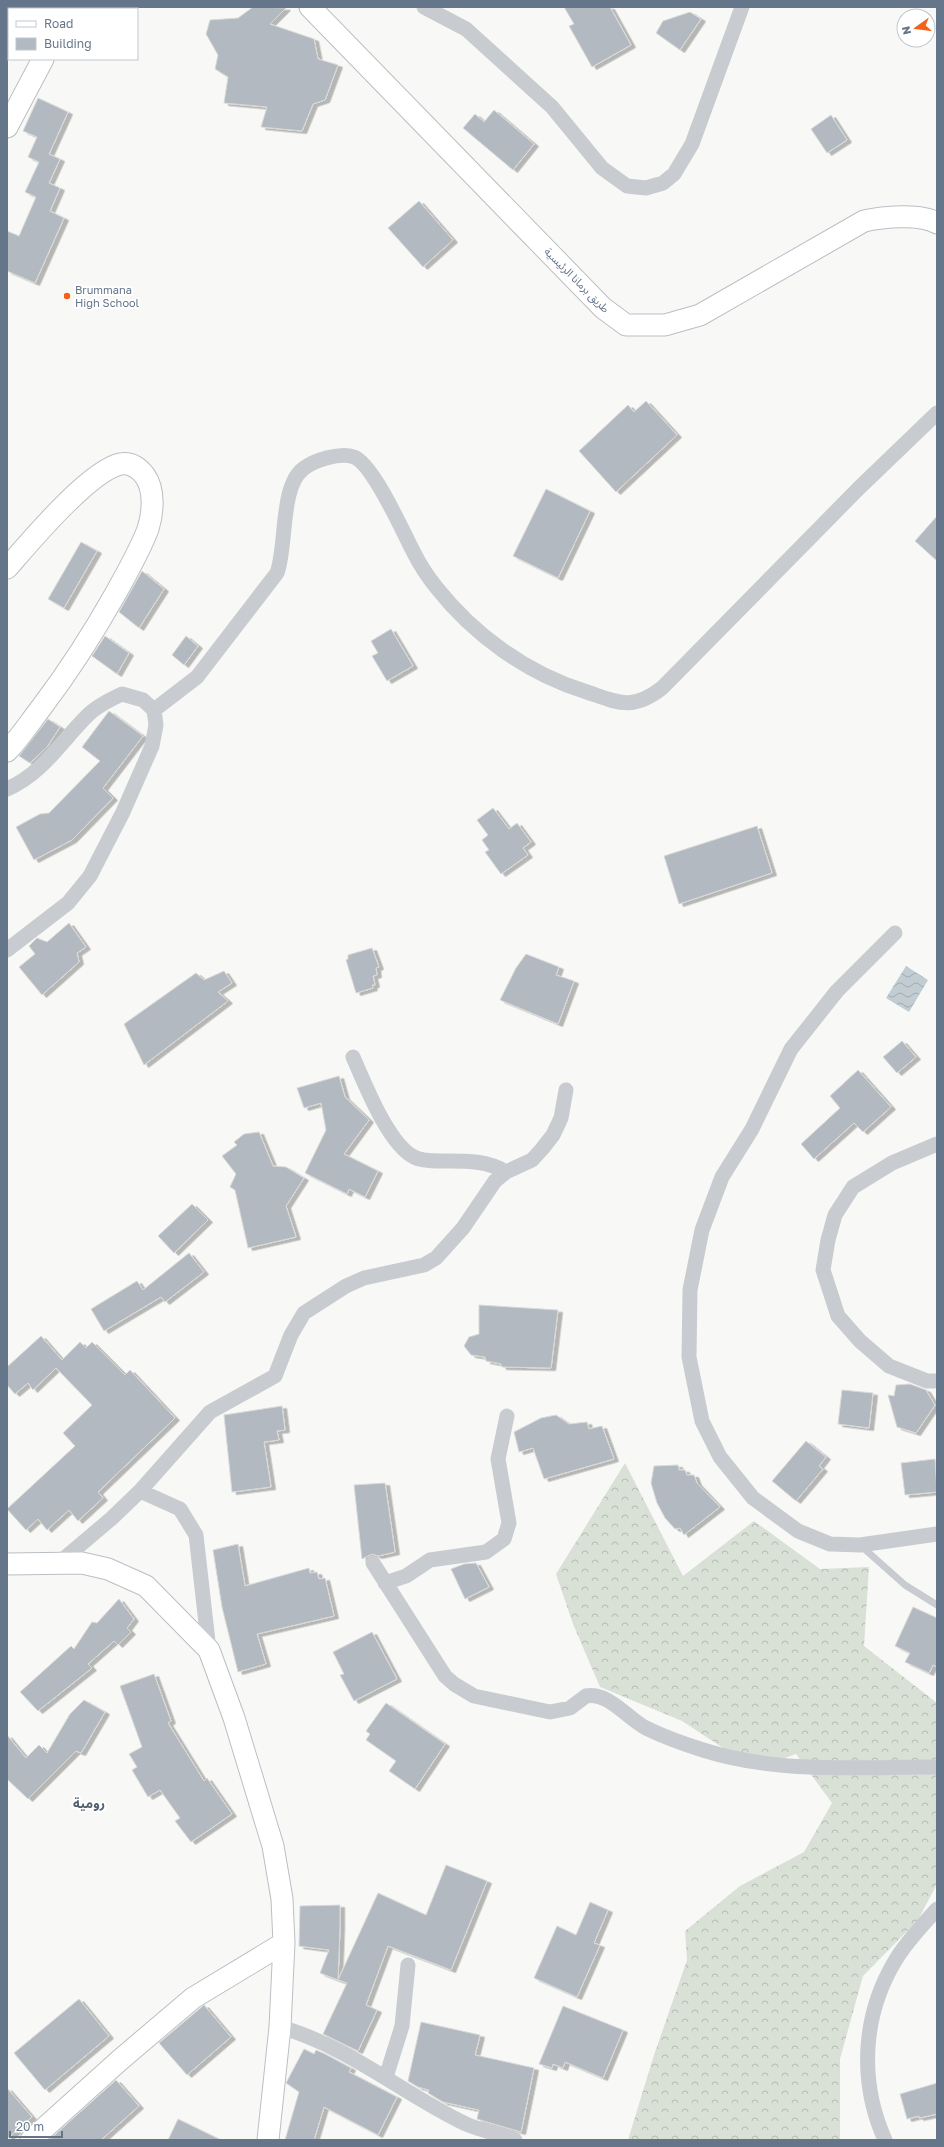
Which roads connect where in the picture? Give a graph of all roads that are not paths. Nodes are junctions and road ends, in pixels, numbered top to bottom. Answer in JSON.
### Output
{"nodes":[{"id":1,"x":310,"y":7,"type":"edge"},
{"id":2,"x":424,"y":7,"type":"edge"},
{"id":3,"x":742,"y":7,"type":"edge"},
{"id":4,"x":42,"y":60,"type":"edge"},
{"id":5,"x":7,"y":127,"type":"edge"},
{"id":6,"x":937,"y":223,"type":"edge"},
{"id":7,"x":937,"y":413,"type":"edge"},
{"id":8,"x":7,"y":568,"type":"edge"},
{"id":9,"x":154,"y":710,"type":"junction"},
{"id":10,"x":7,"y":751,"type":"edge"},
{"id":11,"x":7,"y":789,"type":"edge"},
{"id":12,"x":895,"y":933,"type":"dead end"},
{"id":13,"x":7,"y":950,"type":"edge"},
{"id":14,"x":353,"y":1057,"type":"dead end"},
{"id":15,"x":566,"y":1090,"type":"dead end"},
{"id":16,"x":937,"y":1144,"type":"edge"},
{"id":17,"x":506,"y":1172,"type":"junction"},
{"id":18,"x":937,"y":1381,"type":"edge"},
{"id":19,"x":507,"y":1416,"type":"dead end"},
{"id":20,"x":140,"y":1491,"type":"junction"},
{"id":21,"x":937,"y":1534,"type":"edge"},
{"id":22,"x":860,"y":1545,"type":"junction"},
{"id":23,"x":60,"y":1562,"type":"junction"},
{"id":24,"x":7,"y":1564,"type":"edge"},
{"id":25,"x":373,"y":1564,"type":"dead end"},
{"id":26,"x":385,"y":1583,"type":"junction"},
{"id":27,"x":937,"y":1605,"type":"edge"},
{"id":28,"x":209,"y":1650,"type":"junction"},
{"id":29,"x":937,"y":1767,"type":"edge"},
{"id":30,"x":937,"y":1909,"type":"edge"},
{"id":31,"x":284,"y":1943,"type":"junction"},
{"id":32,"x":408,"y":1965,"type":"dead end"},
{"id":33,"x":280,"y":2028,"type":"junction"},
{"id":34,"x":386,"y":2076,"type":"junction"},
{"id":35,"x":31,"y":2140,"type":"edge"},
{"id":36,"x":268,"y":2140,"type":"edge"},
{"id":37,"x":515,"y":2140,"type":"edge"},
{"id":38,"x":885,"y":2140,"type":"edge"}],
"edges":[{"from":1,"to":6,"type":"street","name":"طريق برمانا الرئيسية"},
{"from":2,"to":3,"type":"street"},
{"from":4,"to":5,"type":"street"},
{"from":7,"to":9,"type":"street"},
{"from":8,"to":10,"type":"street"},
{"from":9,"to":11,"type":"street"},
{"from":9,"to":13,"type":"street"},
{"from":12,"to":22,"type":"street"},
{"from":14,"to":17,"type":"street"},
{"from":15,"to":17,"type":"street"},
{"from":16,"to":18,"type":"street"},
{"from":17,"to":20,"type":"street"},
{"from":19,"to":26,"type":"street"},
{"from":20,"to":23,"type":"street"},
{"from":20,"to":28,"type":"street"},
{"from":21,"to":22,"type":"street"},
{"from":22,"to":27,"type":"lane"},
{"from":23,"to":24,"type":"street"},
{"from":23,"to":28,"type":"street"},
{"from":25,"to":26,"type":"street"},
{"from":26,"to":29,"type":"street"},
{"from":28,"to":31,"type":"street"},
{"from":30,"to":38,"type":"street"},
{"from":31,"to":33,"type":"street"},
{"from":31,"to":35,"type":"street"},
{"from":32,"to":34,"type":"street"},
{"from":33,"to":34,"type":"street"},
{"from":33,"to":36,"type":"street"},
{"from":34,"to":37,"type":"street"}]}
